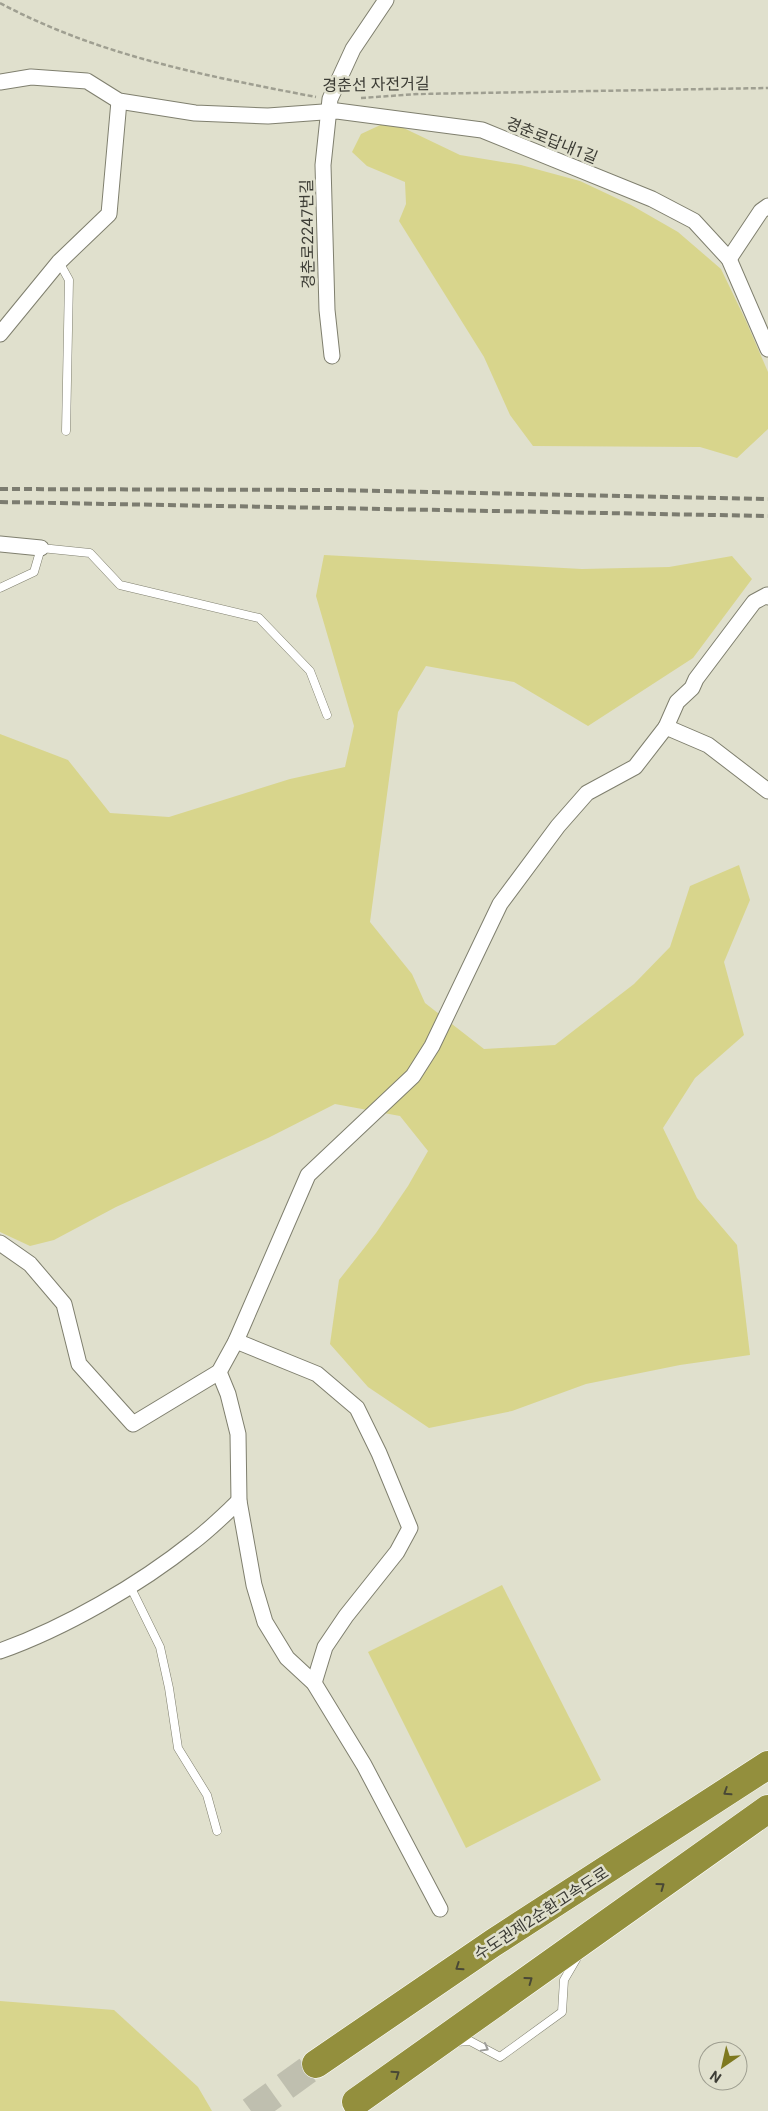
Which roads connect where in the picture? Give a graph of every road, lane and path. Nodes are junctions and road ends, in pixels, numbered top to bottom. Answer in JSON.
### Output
{"nodes":[{"id":1,"x":386,"y":0,"type":"edge"},
{"id":2,"x":0,"y":3,"type":"edge"},
{"id":3,"x":0,"y":82,"type":"edge"},
{"id":4,"x":768,"y":88,"type":"edge"},
{"id":5,"x":119,"y":100,"type":"junction"},
{"id":6,"x":332,"y":107,"type":"junction"},
{"id":7,"x":768,"y":206,"type":"edge"},
{"id":8,"x":729,"y":259,"type":"junction"},
{"id":9,"x":59,"y":262,"type":"junction"},
{"id":10,"x":0,"y":334,"type":"edge"},
{"id":11,"x":768,"y":349,"type":"edge"},
{"id":12,"x":332,"y":356,"type":"dead end"},
{"id":13,"x":66,"y":431,"type":"dead end"},
{"id":14,"x":0,"y":544,"type":"edge"},
{"id":15,"x":40,"y":548,"type":"junction"},
{"id":16,"x":0,"y":588,"type":"edge"},
{"id":17,"x":768,"y":595,"type":"edge"},
{"id":18,"x":327,"y":715,"type":"dead end"},
{"id":19,"x":666,"y":727,"type":"junction"},
{"id":20,"x":768,"y":791,"type":"edge"},
{"id":21,"x":0,"y":1244,"type":"edge"},
{"id":22,"x":236,"y":1341,"type":"junction"},
{"id":23,"x":219,"y":1372,"type":"junction"},
{"id":24,"x":239,"y":1501,"type":"junction"},
{"id":25,"x":130,"y":1586,"type":"junction"},
{"id":26,"x":0,"y":1650,"type":"edge"},
{"id":27,"x":314,"y":1683,"type":"junction"},
{"id":28,"x":768,"y":1765,"type":"edge"},
{"id":29,"x":768,"y":1808,"type":"edge"},
{"id":30,"x":217,"y":1831,"type":"dead end"},
{"id":31,"x":440,"y":1909,"type":"dead end"},
{"id":32,"x":589,"y":1938,"type":"junction"},
{"id":33,"x":438,"y":2045,"type":"junction"},
{"id":34,"x":316,"y":2064,"type":"tunnel mouth"},
{"id":35,"x":356,"y":2102,"type":"dead end"}],
"edges":[{"from":1,"to":6,"type":"street","name":"경춘로2247번길"},
{"from":2,"to":6,"type":"path","name":"경춘선 자전거길"},
{"from":3,"to":5,"type":"street"},
{"from":4,"to":6,"type":"path","name":"경춘선 자전거길"},
{"from":5,"to":6,"type":"street"},
{"from":5,"to":9,"type":"street"},
{"from":6,"to":8,"type":"street","name":"경춘로답내1길"},
{"from":6,"to":12,"type":"street","name":"경춘로2247번길"},
{"from":7,"to":8,"type":"street"},
{"from":8,"to":11,"type":"street","name":"경춘로답내1길"},
{"from":9,"to":10,"type":"street"},
{"from":9,"to":13,"type":"lane"},
{"from":14,"to":15,"type":"street"},
{"from":15,"to":16,"type":"lane"},
{"from":15,"to":18,"type":"lane"},
{"from":17,"to":19,"type":"street"},
{"from":19,"to":20,"type":"street"},
{"from":19,"to":22,"type":"street"},
{"from":21,"to":23,"type":"street"},
{"from":22,"to":23,"type":"street"},
{"from":22,"to":27,"type":"street"},
{"from":23,"to":24,"type":"street"},
{"from":24,"to":25,"type":"street"},
{"from":24,"to":27,"type":"street"},
{"from":25,"to":26,"type":"street"},
{"from":25,"to":30,"type":"lane"},
{"from":27,"to":31,"type":"street"},
{"from":28,"to":34,"type":"highway","name":"수도권제2순환고속도로","one_way":true},
{"from":32,"to":29,"type":"highway","one_way":true},
{"from":33,"to":32,"type":"highway","one_way":true},
{"from":33,"to":32,"type":"lane","one_way":true},
{"from":35,"to":33,"type":"highway","one_way":true}]}
